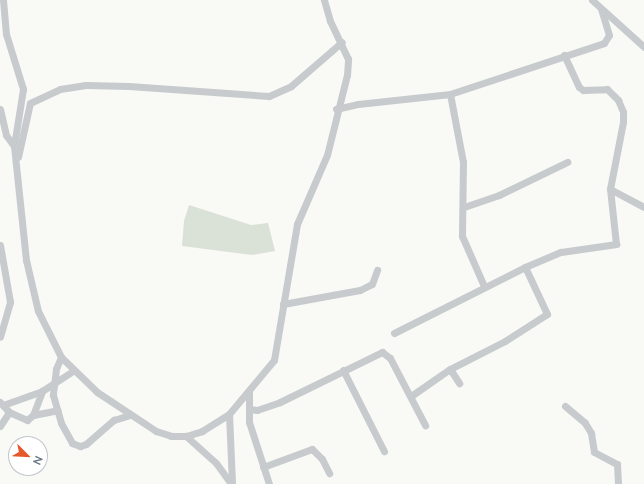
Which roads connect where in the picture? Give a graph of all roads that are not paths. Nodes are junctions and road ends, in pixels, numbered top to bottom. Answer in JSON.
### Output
{"nodes":[{"id":1,"x":3,"y":0,"type":"edge"},
{"id":2,"x":324,"y":0,"type":"edge"},
{"id":3,"x":592,"y":0,"type":"edge"},
{"id":4,"x":601,"y":8,"type":"junction"},
{"id":5,"x":342,"y":42,"type":"junction"},
{"id":6,"x":644,"y":48,"type":"edge"},
{"id":7,"x":564,"y":55,"type":"junction"},
{"id":8,"x":450,"y":94,"type":"junction"},
{"id":9,"x":0,"y":109,"type":"edge"},
{"id":10,"x":336,"y":109,"type":"junction"},
{"id":11,"x":14,"y":146,"type":"junction"},
{"id":12,"x":16,"y":162,"type":"junction"},
{"id":13,"x":567,"y":162,"type":"dead end"},
{"id":14,"x":610,"y":189,"type":"junction"},
{"id":15,"x":464,"y":207,"type":"junction"},
{"id":16,"x":644,"y":207,"type":"edge"},
{"id":17,"x":0,"y":245,"type":"edge"},
{"id":18,"x":526,"y":267,"type":"junction"},
{"id":19,"x":377,"y":270,"type":"dead end"},
{"id":20,"x":484,"y":286,"type":"junction"},
{"id":21,"x":283,"y":304,"type":"junction"},
{"id":22,"x":394,"y":334,"type":"dead end"},
{"id":23,"x":0,"y":337,"type":"edge"},
{"id":24,"x":61,"y":356,"type":"junction"},
{"id":25,"x":450,"y":369,"type":"junction"},
{"id":26,"x":343,"y":370,"type":"junction"},
{"id":27,"x":73,"y":371,"type":"junction"},
{"id":28,"x":459,"y":382,"type":"dead end"},
{"id":29,"x":53,"y":384,"type":"junction"},
{"id":30,"x":42,"y":391,"type":"junction"},
{"id":31,"x":249,"y":391,"type":"junction"},
{"id":32,"x":411,"y":396,"type":"junction"},
{"id":33,"x":2,"y":403,"type":"edge"},
{"id":34,"x":565,"y":406,"type":"dead end"},
{"id":35,"x":249,"y":409,"type":"junction"},
{"id":36,"x":58,"y":410,"type":"junction"},
{"id":37,"x":9,"y":412,"type":"junction"},
{"id":38,"x":229,"y":414,"type":"junction"},
{"id":39,"x":33,"y":415,"type":"junction"},
{"id":40,"x":129,"y":415,"type":"junction"},
{"id":41,"x":425,"y":425,"type":"dead end"},
{"id":42,"x":0,"y":426,"type":"edge"},
{"id":43,"x":186,"y":436,"type":"junction"},
{"id":44,"x":384,"y":451,"type":"dead end"},
{"id":45,"x":263,"y":467,"type":"junction"},
{"id":46,"x":329,"y":473,"type":"dead end"},
{"id":47,"x":231,"y":484,"type":"edge"},
{"id":48,"x":269,"y":484,"type":"edge"},
{"id":49,"x":618,"y":484,"type":"edge"}],
"edges":[{"from":1,"to":11,"type":"street"},
{"from":2,"to":5,"type":"street"},
{"from":3,"to":4,"type":"street"},
{"from":4,"to":6,"type":"street"},
{"from":4,"to":7,"type":"street"},
{"from":5,"to":10,"type":"street"},
{"from":5,"to":12,"type":"street"},
{"from":7,"to":8,"type":"street"},
{"from":7,"to":14,"type":"street"},
{"from":8,"to":10,"type":"street"},
{"from":8,"to":15,"type":"street"},
{"from":9,"to":11,"type":"street"},
{"from":10,"to":21,"type":"street"},
{"from":11,"to":12,"type":"street"},
{"from":12,"to":24,"type":"street"},
{"from":13,"to":15,"type":"street"},
{"from":14,"to":16,"type":"street"},
{"from":14,"to":18,"type":"street"},
{"from":15,"to":20,"type":"street"},
{"from":17,"to":23,"type":"street"},
{"from":18,"to":20,"type":"street"},
{"from":18,"to":25,"type":"street"},
{"from":19,"to":21,"type":"street"},
{"from":20,"to":22,"type":"street"},
{"from":21,"to":31,"type":"street"},
{"from":24,"to":27,"type":"street"},
{"from":24,"to":29,"type":"street"},
{"from":25,"to":28,"type":"street"},
{"from":25,"to":32,"type":"street"},
{"from":26,"to":32,"type":"street"},
{"from":26,"to":35,"type":"street"},
{"from":26,"to":44,"type":"street"},
{"from":27,"to":29,"type":"street"},
{"from":27,"to":40,"type":"street"},
{"from":29,"to":30,"type":"street"},
{"from":29,"to":36,"type":"street"},
{"from":30,"to":33,"type":"street"},
{"from":30,"to":39,"type":"street"},
{"from":31,"to":35,"type":"street"},
{"from":31,"to":38,"type":"street"},
{"from":32,"to":41,"type":"street"},
{"from":33,"to":37,"type":"street"},
{"from":34,"to":49,"type":"street"},
{"from":35,"to":45,"type":"street"},
{"from":36,"to":39,"type":"street"},
{"from":36,"to":40,"type":"street"},
{"from":37,"to":39,"type":"street"},
{"from":37,"to":42,"type":"street"},
{"from":38,"to":43,"type":"street"},
{"from":38,"to":47,"type":"street"},
{"from":40,"to":43,"type":"street"},
{"from":43,"to":47,"type":"street"},
{"from":45,"to":46,"type":"street"},
{"from":45,"to":48,"type":"street"}]}
